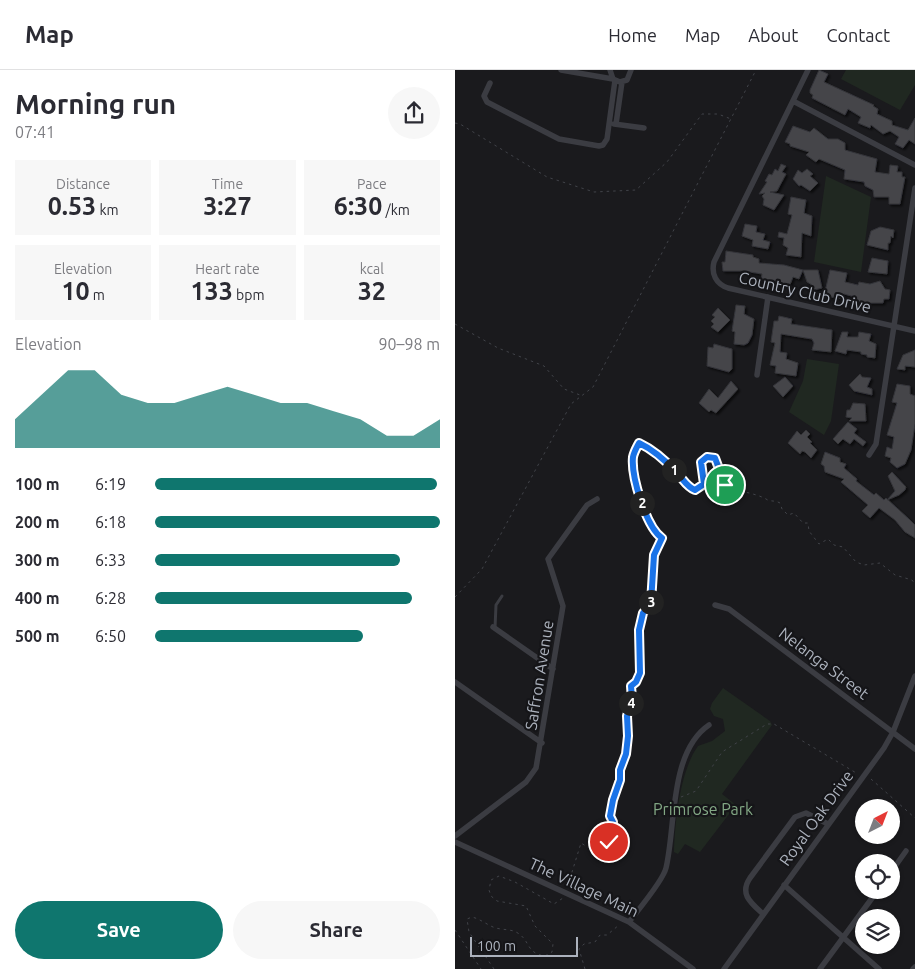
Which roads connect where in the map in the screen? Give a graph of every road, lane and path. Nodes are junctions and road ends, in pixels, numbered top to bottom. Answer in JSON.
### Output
{"nodes":[{"id":1,"x":561,"y":70,"type":"edge"},
{"id":2,"x":631,"y":70,"type":"edge"},
{"id":3,"x":756,"y":70,"type":"edge"},
{"id":4,"x":807,"y":70,"type":"edge"},
{"id":5,"x":610,"y":71,"type":"edge"},
{"id":6,"x":602,"y":76,"type":"junction"},
{"id":7,"x":614,"y":80,"type":"junction"},
{"id":8,"x":622,"y":82,"type":"junction"},
{"id":9,"x":491,"y":83,"type":"dead end"},
{"id":10,"x":793,"y":101,"type":"junction"},
{"id":11,"x":731,"y":119,"type":"junction"},
{"id":12,"x":455,"y":123,"type":"edge"},
{"id":13,"x":612,"y":124,"type":"junction"},
{"id":14,"x":645,"y":128,"type":"dead end"},
{"id":15,"x":915,"y":165,"type":"edge"},
{"id":16,"x":915,"y":188,"type":"edge"},
{"id":17,"x":768,"y":298,"type":"junction"},
{"id":18,"x":455,"y":324,"type":"edge"},
{"id":19,"x":894,"y":326,"type":"junction"},
{"id":20,"x":915,"y":331,"type":"edge"},
{"id":21,"x":757,"y":375,"type":"dead end"},
{"id":22,"x":582,"y":396,"type":"junction"},
{"id":23,"x":869,"y":455,"type":"dead end"},
{"id":24,"x":597,"y":499,"type":"dead end"},
{"id":25,"x":915,"y":584,"type":"edge"},
{"id":26,"x":502,"y":596,"type":"dead end"},
{"id":27,"x":455,"y":598,"type":"edge"},
{"id":28,"x":715,"y":605,"type":"dead end"},
{"id":29,"x":494,"y":627,"type":"joint"},
{"id":30,"x":553,"y":669,"type":"junction"},
{"id":31,"x":915,"y":676,"type":"edge"},
{"id":32,"x":455,"y":682,"type":"edge"},
{"id":33,"x":709,"y":725,"type":"dead end"},
{"id":34,"x":893,"y":732,"type":"junction"},
{"id":35,"x":542,"y":743,"type":"junction"},
{"id":36,"x":915,"y":749,"type":"edge"},
{"id":37,"x":863,"y":776,"type":"junction"},
{"id":38,"x":678,"y":799,"type":"dead end"},
{"id":39,"x":915,"y":818,"type":"edge"},
{"id":40,"x":828,"y":824,"type":"junction"},
{"id":41,"x":455,"y":836,"type":"edge"},
{"id":42,"x":455,"y":842,"type":"edge"},
{"id":43,"x":906,"y":851,"type":"dead end"},
{"id":44,"x":900,"y":859,"type":"edge"},
{"id":45,"x":784,"y":885,"type":"junction"},
{"id":46,"x":567,"y":892,"type":"junction"},
{"id":47,"x":871,"y":899,"type":"edge"},
{"id":48,"x":763,"y":914,"type":"junction"},
{"id":49,"x":628,"y":922,"type":"junction"},
{"id":50,"x":455,"y":930,"type":"edge"},
{"id":51,"x":844,"y":936,"type":"junction"},
{"id":52,"x":481,"y":969,"type":"edge"},
{"id":53,"x":494,"y":969,"type":"edge"},
{"id":54,"x":585,"y":969,"type":"edge"},
{"id":55,"x":693,"y":969,"type":"edge"},
{"id":56,"x":724,"y":969,"type":"edge"},
{"id":57,"x":820,"y":969,"type":"edge"},
{"id":58,"x":879,"y":969,"type":"edge"}],
"edges":[{"from":1,"to":6,"type":"street"},
{"from":2,"to":8,"type":"street"},
{"from":3,"to":11,"type":"path"},
{"from":4,"to":10,"type":"street"},
{"from":5,"to":6,"type":"street"},
{"from":5,"to":7,"type":"street"},
{"from":6,"to":7,"type":"street"},
{"from":7,"to":8,"type":"street"},
{"from":7,"to":13,"type":"street"},
{"from":8,"to":13,"type":"street"},
{"from":9,"to":13,"type":"street"},
{"from":10,"to":15,"type":"street"},
{"from":10,"to":17,"type":"street","name":"Country Club Drive"},
{"from":11,"to":12,"type":"path"},
{"from":11,"to":22,"type":"path"},
{"from":13,"to":14,"type":"street"},
{"from":16,"to":19,"type":"street"},
{"from":17,"to":19,"type":"street","name":"Country Club Drive"},
{"from":17,"to":21,"type":"street"},
{"from":18,"to":22,"type":"path"},
{"from":19,"to":20,"type":"street","name":"Country Club Drive"},
{"from":19,"to":23,"type":"street"},
{"from":22,"to":27,"type":"path"},
{"from":24,"to":30,"type":"street","name":"Saffron Avenue"},
{"from":25,"to":46,"type":"path"},
{"from":26,"to":29,"type":"lane"},
{"from":28,"to":34,"type":"street","name":"Nelanga Street"},
{"from":29,"to":30,"type":"street"},
{"from":30,"to":35,"type":"street","name":"Saffron Avenue"},
{"from":31,"to":34,"type":"street","name":"Royal Oak Drive"},
{"from":32,"to":35,"type":"street"},
{"from":33,"to":49,"type":"street"},
{"from":34,"to":36,"type":"street","name":"Nelanga Street"},
{"from":34,"to":37,"type":"street","name":"Royal Oak Drive"},
{"from":35,"to":41,"type":"street","name":"Saffron Avenue"},
{"from":37,"to":38,"type":"path"},
{"from":37,"to":39,"type":"path"},
{"from":37,"to":40,"type":"street","name":"Royal Oak Drive"},
{"from":40,"to":45,"type":"street","name":"Royal Oak Drive"},
{"from":40,"to":48,"type":"street"},
{"from":42,"to":46,"type":"street","name":"The Village Main"},
{"from":43,"to":44,"type":"street"},
{"from":45,"to":48,"type":"street","name":"Royal Oak Drive"},
{"from":45,"to":51,"type":"street"},
{"from":46,"to":49,"type":"street","name":"The Village Main"},
{"from":46,"to":53,"type":"path"},
{"from":47,"to":51,"type":"street"},
{"from":48,"to":56,"type":"street","name":"Royal Oak Drive"},
{"from":49,"to":54,"type":"path"},
{"from":49,"to":55,"type":"street","name":"The Village Main"},
{"from":50,"to":52,"type":"path"},
{"from":51,"to":57,"type":"street"},
{"from":51,"to":58,"type":"street"}]}
